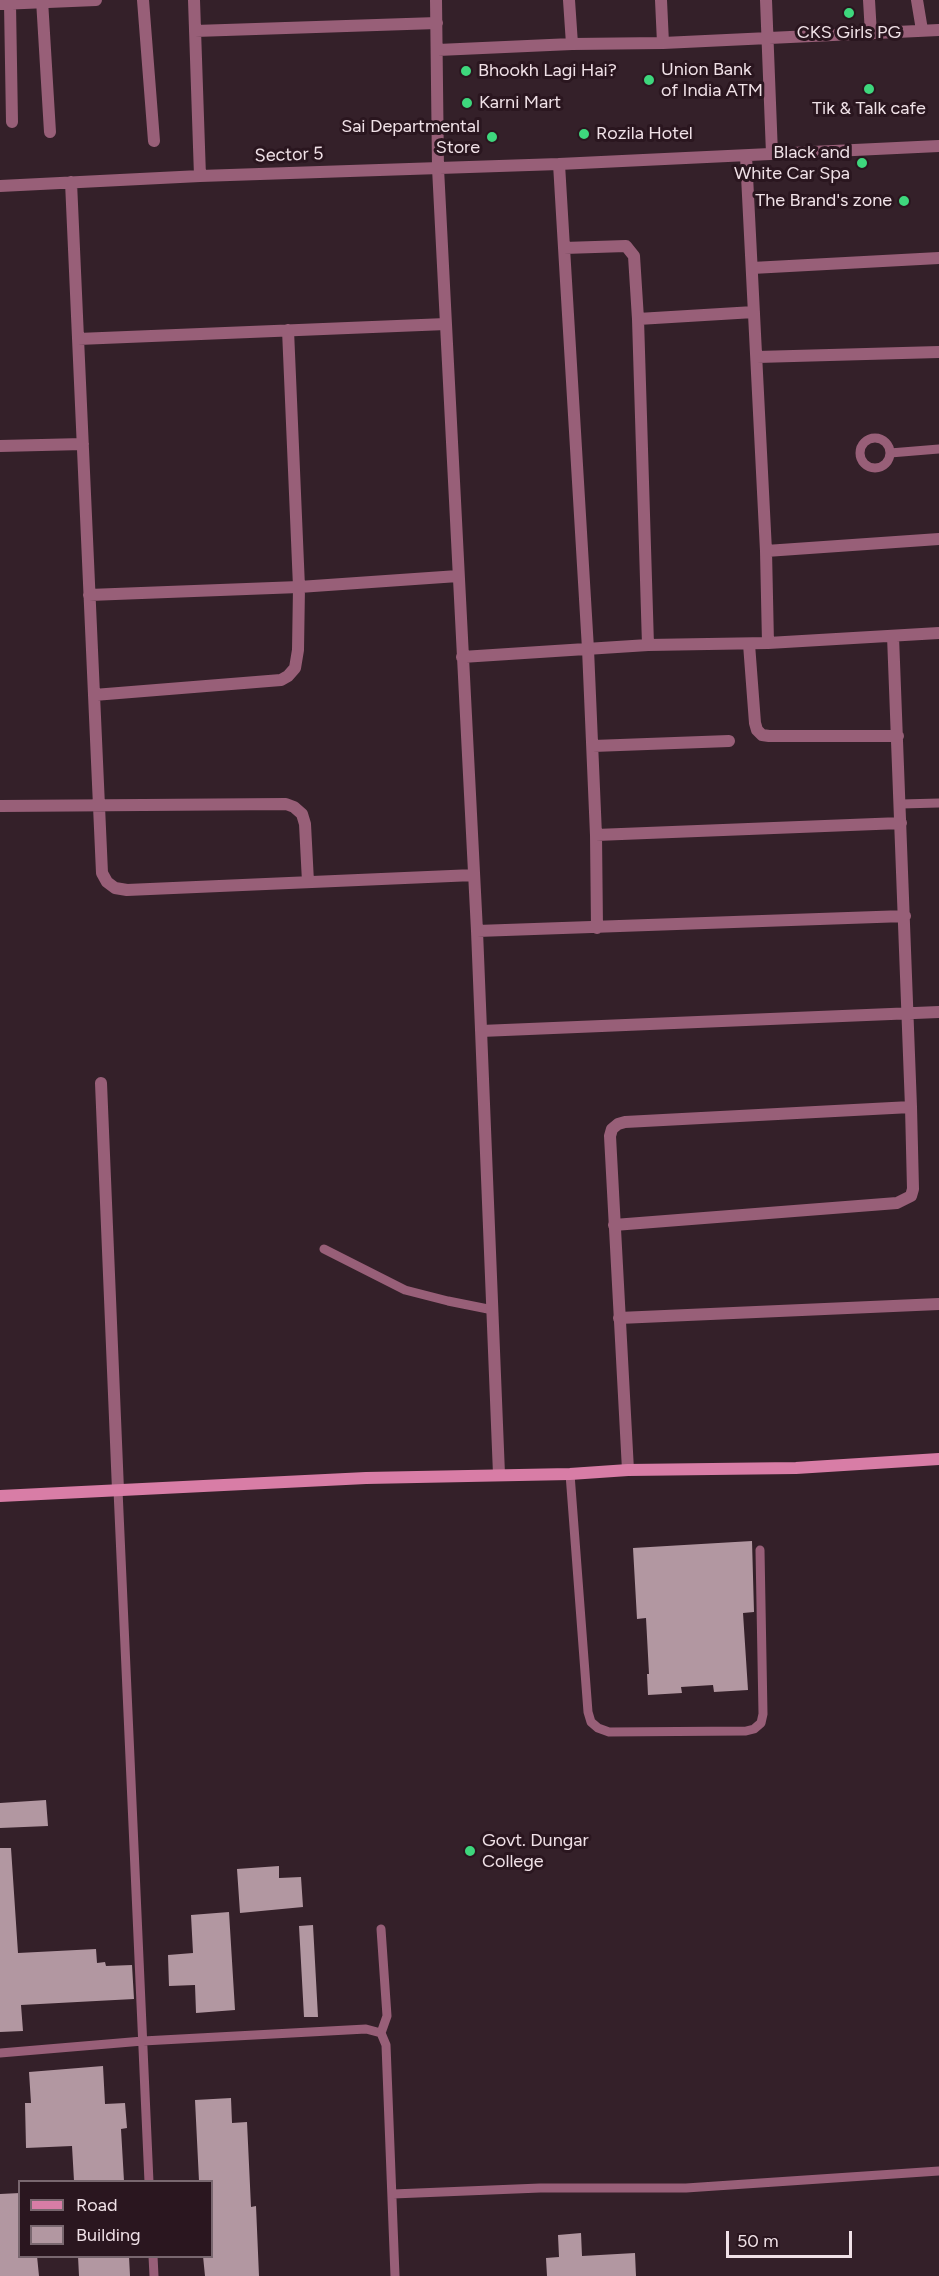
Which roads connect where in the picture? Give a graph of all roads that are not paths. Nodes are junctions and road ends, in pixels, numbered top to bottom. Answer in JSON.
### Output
{"nodes":[{"id":1,"x":96,"y":0,"type":"edge"},
{"id":2,"x":143,"y":0,"type":"edge"},
{"id":3,"x":194,"y":0,"type":"edge"},
{"id":4,"x":436,"y":0,"type":"edge"},
{"id":5,"x":569,"y":0,"type":"edge"},
{"id":6,"x":661,"y":0,"type":"edge"},
{"id":7,"x":766,"y":0,"type":"edge"},
{"id":8,"x":869,"y":0,"type":"edge"},
{"id":9,"x":917,"y":0,"type":"edge"},
{"id":10,"x":42,"y":1,"type":"edge"},
{"id":11,"x":5,"y":4,"type":"edge"},
{"id":12,"x":437,"y":23,"type":"junction"},
{"id":13,"x":922,"y":30,"type":"junction"},
{"id":14,"x":939,"y":30,"type":"edge"},
{"id":15,"x":195,"y":31,"type":"junction"},
{"id":16,"x":871,"y":34,"type":"junction"},
{"id":17,"x":768,"y":37,"type":"junction"},
{"id":18,"x":663,"y":43,"type":"junction"},
{"id":19,"x":572,"y":44,"type":"junction"},
{"id":20,"x":438,"y":50,"type":"junction"},
{"id":21,"x":12,"y":122,"type":"dead end"},
{"id":22,"x":50,"y":132,"type":"dead end"},
{"id":23,"x":154,"y":141,"type":"dead end"},
{"id":24,"x":939,"y":146,"type":"edge"},
{"id":25,"x":772,"y":154,"type":"junction"},
{"id":26,"x":746,"y":156,"type":"junction"},
{"id":27,"x":559,"y":164,"type":"junction"},
{"id":28,"x":438,"y":168,"type":"junction"},
{"id":29,"x":200,"y":176,"type":"junction"},
{"id":30,"x":71,"y":182,"type":"junction"},
{"id":31,"x":0,"y":186,"type":"edge"},
{"id":32,"x":564,"y":248,"type":"junction"},
{"id":33,"x":939,"y":258,"type":"edge"},
{"id":34,"x":752,"y":268,"type":"junction"},
{"id":35,"x":754,"y":312,"type":"junction"},
{"id":36,"x":638,"y":319,"type":"junction"},
{"id":37,"x":446,"y":324,"type":"junction"},
{"id":38,"x":288,"y":330,"type":"junction"},
{"id":39,"x":78,"y":339,"type":"junction"},
{"id":40,"x":939,"y":352,"type":"edge"},
{"id":41,"x":757,"y":357,"type":"junction"},
{"id":42,"x":83,"y":444,"type":"junction"},
{"id":43,"x":0,"y":446,"type":"edge"},
{"id":44,"x":939,"y":449,"type":"edge"},
{"id":45,"x":890,"y":453,"type":"dead end"},
{"id":46,"x":939,"y":539,"type":"edge"},
{"id":47,"x":766,"y":551,"type":"junction"},
{"id":48,"x":458,"y":576,"type":"junction"},
{"id":49,"x":299,"y":587,"type":"junction"},
{"id":50,"x":90,"y":595,"type":"junction"},
{"id":51,"x":939,"y":633,"type":"edge"},
{"id":52,"x":894,"y":636,"type":"junction"},
{"id":53,"x":768,"y":643,"type":"junction"},
{"id":54,"x":749,"y":644,"type":"junction"},
{"id":55,"x":648,"y":645,"type":"junction"},
{"id":56,"x":588,"y":649,"type":"junction"},
{"id":57,"x":462,"y":657,"type":"junction"},
{"id":58,"x":94,"y":695,"type":"junction"},
{"id":59,"x":898,"y":736,"type":"junction"},
{"id":60,"x":729,"y":741,"type":"dead end"},
{"id":61,"x":592,"y":746,"type":"junction"},
{"id":62,"x":939,"y":803,"type":"edge"},
{"id":63,"x":99,"y":804,"type":"junction"},
{"id":64,"x":901,"y":804,"type":"junction"},
{"id":65,"x":0,"y":806,"type":"edge"},
{"id":66,"x":901,"y":823,"type":"junction"},
{"id":67,"x":596,"y":835,"type":"junction"},
{"id":68,"x":474,"y":875,"type":"junction"},
{"id":69,"x":308,"y":882,"type":"junction"},
{"id":70,"x":905,"y":916,"type":"junction"},
{"id":71,"x":597,"y":928,"type":"junction"},
{"id":72,"x":477,"y":931,"type":"junction"},
{"id":73,"x":939,"y":1012,"type":"edge"},
{"id":74,"x":908,"y":1013,"type":"junction"},
{"id":75,"x":481,"y":1031,"type":"junction"},
{"id":76,"x":101,"y":1083,"type":"dead end"},
{"id":77,"x":911,"y":1107,"type":"junction"},
{"id":78,"x":614,"y":1225,"type":"junction"},
{"id":79,"x":324,"y":1249,"type":"dead end"},
{"id":80,"x":939,"y":1304,"type":"edge"},
{"id":81,"x":492,"y":1310,"type":"junction"},
{"id":82,"x":619,"y":1318,"type":"junction"},
{"id":83,"x":939,"y":1460,"type":"edge"},
{"id":84,"x":628,"y":1470,"type":"junction"},
{"id":85,"x":570,"y":1473,"type":"junction"},
{"id":86,"x":499,"y":1474,"type":"junction"},
{"id":87,"x":118,"y":1490,"type":"junction"},
{"id":88,"x":0,"y":1496,"type":"edge"},
{"id":89,"x":760,"y":1550,"type":"dead end"},
{"id":90,"x":381,"y":1929,"type":"dead end"},
{"id":91,"x":381,"y":2033,"type":"junction"},
{"id":92,"x":143,"y":2041,"type":"junction"},
{"id":93,"x":0,"y":2052,"type":"edge"},
{"id":94,"x":939,"y":2171,"type":"edge"},
{"id":95,"x":149,"y":2180,"type":"edge"},
{"id":96,"x":393,"y":2194,"type":"junction"},
{"id":97,"x":153,"y":2258,"type":"edge"},
{"id":98,"x":154,"y":2276,"type":"edge"},
{"id":99,"x":395,"y":2276,"type":"edge"}],
"edges":[{"from":1,"to":10,"type":"street"},
{"from":2,"to":23,"type":"street"},
{"from":3,"to":15,"type":"street"},
{"from":4,"to":12,"type":"street"},
{"from":5,"to":19,"type":"street"},
{"from":6,"to":18,"type":"street"},
{"from":7,"to":17,"type":"street"},
{"from":8,"to":16,"type":"street"},
{"from":9,"to":13,"type":"street"},
{"from":10,"to":11,"type":"street"},
{"from":10,"to":22,"type":"street"},
{"from":11,"to":21,"type":"street"},
{"from":12,"to":15,"type":"street"},
{"from":12,"to":20,"type":"street"},
{"from":13,"to":14,"type":"street"},
{"from":13,"to":16,"type":"street"},
{"from":15,"to":29,"type":"street"},
{"from":16,"to":17,"type":"street"},
{"from":17,"to":18,"type":"street"},
{"from":17,"to":25,"type":"street"},
{"from":18,"to":19,"type":"street"},
{"from":19,"to":20,"type":"street"},
{"from":20,"to":28,"type":"street"},
{"from":24,"to":25,"type":"street","name":"Sector 5"},
{"from":25,"to":26,"type":"street","name":"Sector 5"},
{"from":26,"to":27,"type":"street","name":"Sector 5"},
{"from":26,"to":34,"type":"street"},
{"from":27,"to":28,"type":"street","name":"Sector 5"},
{"from":27,"to":32,"type":"street"},
{"from":28,"to":29,"type":"street","name":"Sector 5"},
{"from":28,"to":37,"type":"street"},
{"from":29,"to":30,"type":"street","name":"Sector 5"},
{"from":30,"to":31,"type":"street","name":"Sector 5"},
{"from":30,"to":39,"type":"street"},
{"from":32,"to":36,"type":"street"},
{"from":32,"to":56,"type":"street"},
{"from":33,"to":34,"type":"street"},
{"from":34,"to":35,"type":"street"},
{"from":35,"to":36,"type":"street"},
{"from":35,"to":41,"type":"street"},
{"from":36,"to":55,"type":"street"},
{"from":37,"to":38,"type":"street"},
{"from":37,"to":48,"type":"street"},
{"from":38,"to":39,"type":"street"},
{"from":38,"to":49,"type":"street"},
{"from":39,"to":42,"type":"street"},
{"from":40,"to":41,"type":"street"},
{"from":41,"to":47,"type":"street"},
{"from":42,"to":43,"type":"street"},
{"from":42,"to":50,"type":"street"},
{"from":44,"to":45,"type":"lane"},
{"from":46,"to":47,"type":"street"},
{"from":47,"to":53,"type":"street"},
{"from":48,"to":49,"type":"street"},
{"from":48,"to":57,"type":"street"},
{"from":49,"to":50,"type":"street"},
{"from":49,"to":58,"type":"street"},
{"from":50,"to":58,"type":"street"},
{"from":51,"to":52,"type":"street"},
{"from":52,"to":53,"type":"street"},
{"from":52,"to":59,"type":"street"},
{"from":53,"to":54,"type":"street"},
{"from":54,"to":55,"type":"street"},
{"from":54,"to":59,"type":"street"},
{"from":55,"to":56,"type":"street"},
{"from":56,"to":57,"type":"street"},
{"from":56,"to":61,"type":"street"},
{"from":57,"to":68,"type":"street"},
{"from":58,"to":63,"type":"street"},
{"from":59,"to":64,"type":"street"},
{"from":60,"to":61,"type":"street"},
{"from":61,"to":67,"type":"street"},
{"from":62,"to":64,"type":"lane"},
{"from":63,"to":65,"type":"street"},
{"from":63,"to":69,"type":"street"},
{"from":63,"to":69,"type":"street"},
{"from":64,"to":66,"type":"street"},
{"from":66,"to":67,"type":"street"},
{"from":66,"to":70,"type":"street"},
{"from":67,"to":71,"type":"street"},
{"from":68,"to":69,"type":"street"},
{"from":68,"to":72,"type":"street"},
{"from":70,"to":71,"type":"street"},
{"from":70,"to":74,"type":"street"},
{"from":71,"to":72,"type":"street"},
{"from":72,"to":75,"type":"street"},
{"from":73,"to":74,"type":"street"},
{"from":74,"to":75,"type":"street"},
{"from":74,"to":77,"type":"street"},
{"from":75,"to":81,"type":"street"},
{"from":76,"to":87,"type":"street"},
{"from":77,"to":78,"type":"street"},
{"from":77,"to":78,"type":"street"},
{"from":78,"to":82,"type":"street"},
{"from":79,"to":81,"type":"lane"},
{"from":80,"to":82,"type":"street"},
{"from":81,"to":86,"type":"street"},
{"from":82,"to":84,"type":"street"},
{"from":83,"to":84,"type":"street"},
{"from":84,"to":85,"type":"street"},
{"from":85,"to":86,"type":"street"},
{"from":85,"to":89,"type":"lane"},
{"from":86,"to":87,"type":"street"},
{"from":87,"to":88,"type":"street"},
{"from":87,"to":92,"type":"lane"},
{"from":90,"to":91,"type":"lane"},
{"from":91,"to":92,"type":"lane"},
{"from":91,"to":96,"type":"lane"},
{"from":92,"to":93,"type":"lane"},
{"from":92,"to":95,"type":"lane"},
{"from":94,"to":96,"type":"lane"},
{"from":96,"to":99,"type":"lane"},
{"from":97,"to":98,"type":"lane"}]}
